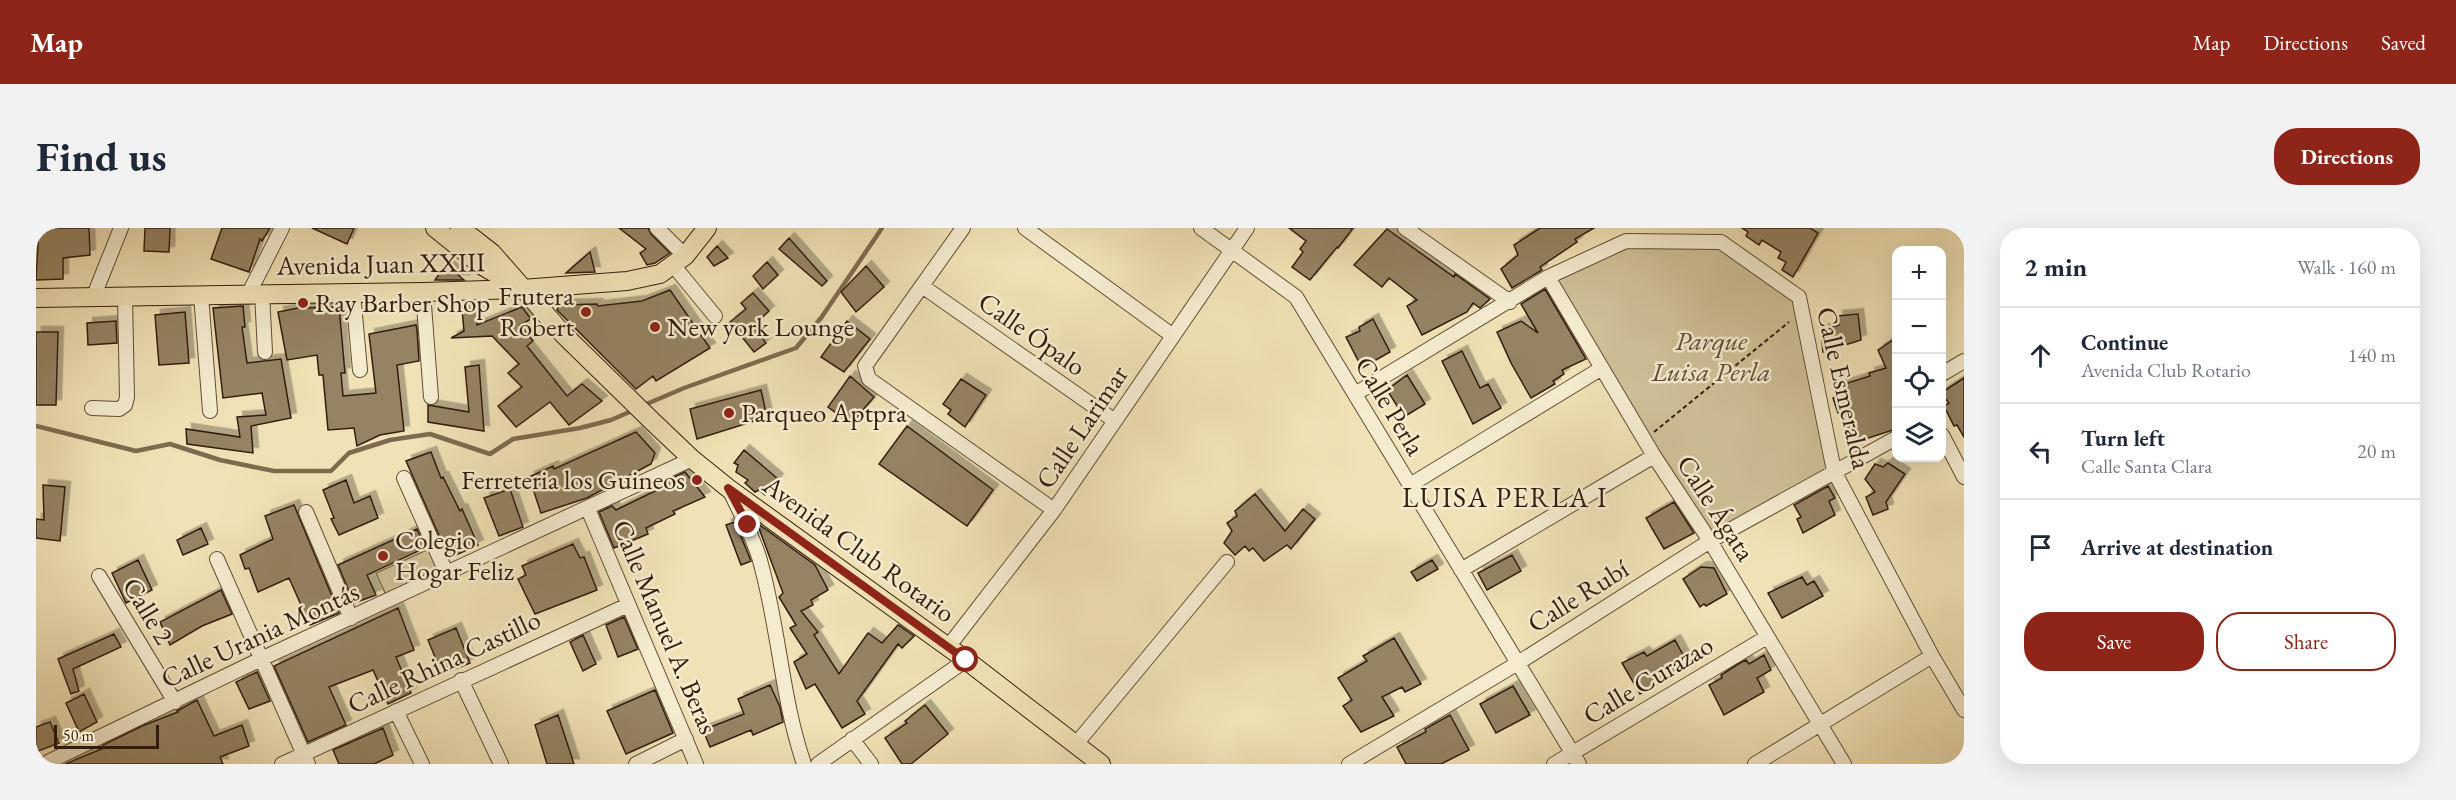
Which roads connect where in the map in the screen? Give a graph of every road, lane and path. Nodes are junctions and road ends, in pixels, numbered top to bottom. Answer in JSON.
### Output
{"nodes":[{"id":1,"x":121,"y":228,"type":"edge"},
{"id":2,"x":282,"y":228,"type":"edge"},
{"id":3,"x":435,"y":228,"type":"edge"},
{"id":4,"x":460,"y":228,"type":"edge"},
{"id":5,"x":657,"y":228,"type":"edge"},
{"id":6,"x":707,"y":228,"type":"edge"},
{"id":7,"x":963,"y":228,"type":"edge"},
{"id":8,"x":1025,"y":228,"type":"edge"},
{"id":9,"x":1201,"y":228,"type":"edge"},
{"id":10,"x":1247,"y":228,"type":"edge"},
{"id":11,"x":1405,"y":228,"type":"edge"},
{"id":12,"x":1232,"y":250,"type":"junction"},
{"id":13,"x":679,"y":260,"type":"junction"},
{"id":14,"x":1548,"y":277,"type":"junction"},
{"id":15,"x":922,"y":286,"type":"junction"},
{"id":16,"x":522,"y":289,"type":"junction"},
{"id":17,"x":423,"y":292,"type":"junction"},
{"id":18,"x":256,"y":293,"type":"junction"},
{"id":19,"x":353,"y":293,"type":"junction"},
{"id":20,"x":201,"y":294,"type":"junction"},
{"id":21,"x":125,"y":297,"type":"junction"},
{"id":22,"x":36,"y":298,"type":"edge"},
{"id":23,"x":93,"y":298,"type":"junction"},
{"id":24,"x":1510,"y":302,"type":"junction"},
{"id":25,"x":1802,"y":311,"type":"junction"},
{"id":26,"x":715,"y":316,"type":"dead end"},
{"id":27,"x":1173,"y":336,"type":"junction"},
{"id":28,"x":265,"y":352,"type":"dead end"},
{"id":29,"x":1964,"y":360,"type":"edge"},
{"id":30,"x":1602,"y":368,"type":"junction"},
{"id":31,"x":360,"y":370,"type":"dead end"},
{"id":32,"x":1946,"y":372,"type":"edge"},
{"id":33,"x":1355,"y":394,"type":"junction"},
{"id":34,"x":431,"y":397,"type":"dead end"},
{"id":35,"x":92,"y":408,"type":"dead end"},
{"id":36,"x":210,"y":411,"type":"dead end"},
{"id":37,"x":1115,"y":421,"type":"junction"},
{"id":38,"x":1645,"y":440,"type":"junction"},
{"id":39,"x":1892,"y":440,"type":"edge"},
{"id":40,"x":1946,"y":444,"type":"edge"},
{"id":41,"x":1654,"y":456,"type":"junction"},
{"id":42,"x":692,"y":459,"type":"junction"},
{"id":43,"x":1834,"y":471,"type":"junction"},
{"id":44,"x":1964,"y":477,"type":"edge"},
{"id":45,"x":404,"y":478,"type":"dead end"},
{"id":46,"x":1410,"y":485,"type":"junction"},
{"id":47,"x":728,"y":488,"type":"junction"},
{"id":48,"x":588,"y":509,"type":"junction"},
{"id":49,"x":1054,"y":510,"type":"junction"},
{"id":50,"x":306,"y":512,"type":"dead end"},
{"id":51,"x":1710,"y":541,"type":"junction"},
{"id":52,"x":217,"y":559,"type":"dead end"},
{"id":53,"x":1227,"y":562,"type":"dead end"},
{"id":54,"x":1461,"y":570,"type":"junction"},
{"id":55,"x":446,"y":572,"type":"junction"},
{"id":56,"x":99,"y":576,"type":"dead end"},
{"id":57,"x":628,"y":605,"type":"junction"},
{"id":58,"x":351,"y":618,"type":"junction"},
{"id":59,"x":1767,"y":637,"type":"junction"},
{"id":60,"x":948,"y":647,"type":"junction"},
{"id":61,"x":1932,"y":656,"type":"junction"},
{"id":62,"x":261,"y":659,"type":"junction"},
{"id":63,"x":966,"y":660,"type":"junction"},
{"id":64,"x":1518,"y":663,"type":"junction"},
{"id":65,"x":461,"y":680,"type":"junction"},
{"id":66,"x":175,"y":702,"type":"junction"},
{"id":67,"x":1964,"y":710,"type":"edge"},
{"id":68,"x":396,"y":711,"type":"junction"},
{"id":69,"x":1821,"y":725,"type":"junction"},
{"id":70,"x":686,"y":739,"type":"junction"},
{"id":71,"x":852,"y":739,"type":"junction"},
{"id":72,"x":1076,"y":744,"type":"junction"},
{"id":73,"x":1575,"y":758,"type":"edge"},
{"id":74,"x":306,"y":759,"type":"edge"},
{"id":75,"x":44,"y":764,"type":"edge"},
{"id":76,"x":282,"y":764,"type":"edge"},
{"id":77,"x":422,"y":764,"type":"edge"},
{"id":78,"x":501,"y":764,"type":"edge"},
{"id":79,"x":636,"y":764,"type":"edge"},
{"id":80,"x":696,"y":764,"type":"edge"},
{"id":81,"x":804,"y":764,"type":"edge"},
{"id":82,"x":818,"y":764,"type":"edge"},
{"id":83,"x":871,"y":764,"type":"edge"},
{"id":84,"x":1101,"y":764,"type":"edge"},
{"id":85,"x":1349,"y":764,"type":"edge"},
{"id":86,"x":1554,"y":764,"type":"edge"},
{"id":87,"x":1755,"y":764,"type":"edge"},
{"id":88,"x":1844,"y":764,"type":"edge"}],
"edges":[{"from":1,"to":23,"type":"street"},
{"from":2,"to":18,"type":"street"},
{"from":3,"to":16,"type":"main road"},
{"from":4,"to":16,"type":"main road"},
{"from":5,"to":13,"type":"street"},
{"from":6,"to":13,"type":"main road","name":"Avenida Juan XXIII"},
{"from":7,"to":15,"type":"street"},
{"from":8,"to":27,"type":"street"},
{"from":9,"to":12,"type":"street","name":"Calle Perla"},
{"from":10,"to":12,"type":"street","name":"Calle Larimar"},
{"from":11,"to":24,"type":"street"},
{"from":12,"to":27,"type":"street","name":"Calle Larimar"},
{"from":12,"to":33,"type":"street","name":"Calle Perla"},
{"from":13,"to":16,"type":"main road","name":"Avenida Juan XXIII"},
{"from":13,"to":26,"type":"street"},
{"from":14,"to":24,"type":"street","name":"Calle Esmeralda"},
{"from":14,"to":25,"type":"street","name":"Calle Esmeralda"},
{"from":14,"to":30,"type":"street","name":"Calle Ágata"},
{"from":15,"to":37,"type":"street","name":"Calle Ópalo"},
{"from":15,"to":49,"type":"street"},
{"from":16,"to":17,"type":"main road","name":"Avenida Juan XXIII"},
{"from":16,"to":42,"type":"main road","name":"Avenida Club Rotario"},
{"from":17,"to":19,"type":"main road","name":"Avenida Juan XXIII"},
{"from":17,"to":34,"type":"street"},
{"from":18,"to":19,"type":"main road","name":"Avenida Juan XXIII"},
{"from":18,"to":20,"type":"main road","name":"Avenida Juan XXIII"},
{"from":18,"to":28,"type":"street"},
{"from":19,"to":31,"type":"street"},
{"from":20,"to":21,"type":"main road","name":"Avenida Juan XXIII"},
{"from":20,"to":36,"type":"street"},
{"from":21,"to":23,"type":"main road","name":"Avenida Juan XXIII"},
{"from":21,"to":35,"type":"street"},
{"from":22,"to":23,"type":"main road","name":"Avenida Juan XXIII"},
{"from":24,"to":33,"type":"street","name":"Calle Esmeralda"},
{"from":25,"to":38,"type":"path"},
{"from":25,"to":43,"type":"street","name":"Calle Esmeralda"},
{"from":27,"to":37,"type":"street","name":"Calle Larimar"},
{"from":29,"to":32,"type":"street"},
{"from":30,"to":38,"type":"street","name":"Calle Ágata"},
{"from":30,"to":46,"type":"street"},
{"from":33,"to":46,"type":"street","name":"Calle Perla"},
{"from":37,"to":49,"type":"street","name":"Calle Larimar"},
{"from":38,"to":41,"type":"street","name":"Calle Ágata"},
{"from":39,"to":43,"type":"street","name":"Calle Rubí"},
{"from":40,"to":44,"type":"street"},
{"from":41,"to":51,"type":"street","name":"Calle Ágata"},
{"from":41,"to":54,"type":"street"},
{"from":42,"to":47,"type":"main road","name":"Avenida Club Rotario"},
{"from":42,"to":48,"type":"street","name":"Calle Urania Montás"},
{"from":43,"to":51,"type":"street","name":"Calle Rubí"},
{"from":43,"to":61,"type":"street","name":"Calle Esmeralda"},
{"from":45,"to":55,"type":"street"},
{"from":46,"to":54,"type":"street","name":"Calle Perla"},
{"from":47,"to":60,"type":"main road","name":"Avenida Club Rotario"},
{"from":47,"to":81,"type":"street"},
{"from":48,"to":55,"type":"street","name":"Calle Urania Montás"},
{"from":48,"to":57,"type":"street","name":"Calle Manuel A. Beras"},
{"from":49,"to":60,"type":"street","name":"Calle Larimar"},
{"from":50,"to":58,"type":"street"},
{"from":51,"to":59,"type":"street","name":"Calle Ágata"},
{"from":51,"to":64,"type":"street","name":"Calle Rubí"},
{"from":52,"to":62,"type":"street"},
{"from":53,"to":72,"type":"street"},
{"from":54,"to":64,"type":"street","name":"Calle Perla"},
{"from":55,"to":58,"type":"street","name":"Calle Urania Montás"},
{"from":56,"to":66,"type":"street","name":"Calle 2"},
{"from":57,"to":65,"type":"street","name":"Calle Rhina Castillo"},
{"from":57,"to":70,"type":"street","name":"Calle Manuel A. Beras"},
{"from":58,"to":62,"type":"street","name":"Calle Urania Montás"},
{"from":59,"to":69,"type":"street","name":"Calle Ágata"},
{"from":59,"to":73,"type":"street","name":"Calle Curazao"},
{"from":60,"to":63,"type":"main road","name":"Avenida Club Rotario"},
{"from":61,"to":67,"type":"street","name":"Calle Esmeralda"},
{"from":61,"to":69,"type":"street"},
{"from":62,"to":66,"type":"street","name":"Calle Urania Montás"},
{"from":62,"to":74,"type":"street"},
{"from":63,"to":71,"type":"street"},
{"from":63,"to":72,"type":"main road","name":"Avenida Club Rotario"},
{"from":64,"to":73,"type":"street","name":"Calle Perla"},
{"from":64,"to":85,"type":"street","name":"Calle Rubí"},
{"from":65,"to":68,"type":"street","name":"Calle Rhina Castillo"},
{"from":65,"to":78,"type":"street"},
{"from":66,"to":75,"type":"street","name":"Calle Urania Montás"},
{"from":68,"to":74,"type":"street","name":"Calle Rhina Castillo"},
{"from":68,"to":77,"type":"street"},
{"from":69,"to":87,"type":"street"},
{"from":69,"to":88,"type":"street","name":"Calle Ágata"},
{"from":70,"to":79,"type":"street"},
{"from":70,"to":80,"type":"street","name":"Calle Manuel A. Beras"},
{"from":71,"to":82,"type":"street"},
{"from":71,"to":83,"type":"street"},
{"from":72,"to":84,"type":"main road","name":"Avenida Club Rotario"},
{"from":73,"to":86,"type":"street","name":"Calle Curazao"},
{"from":74,"to":76,"type":"street","name":"Calle Rhina Castillo"}]}
